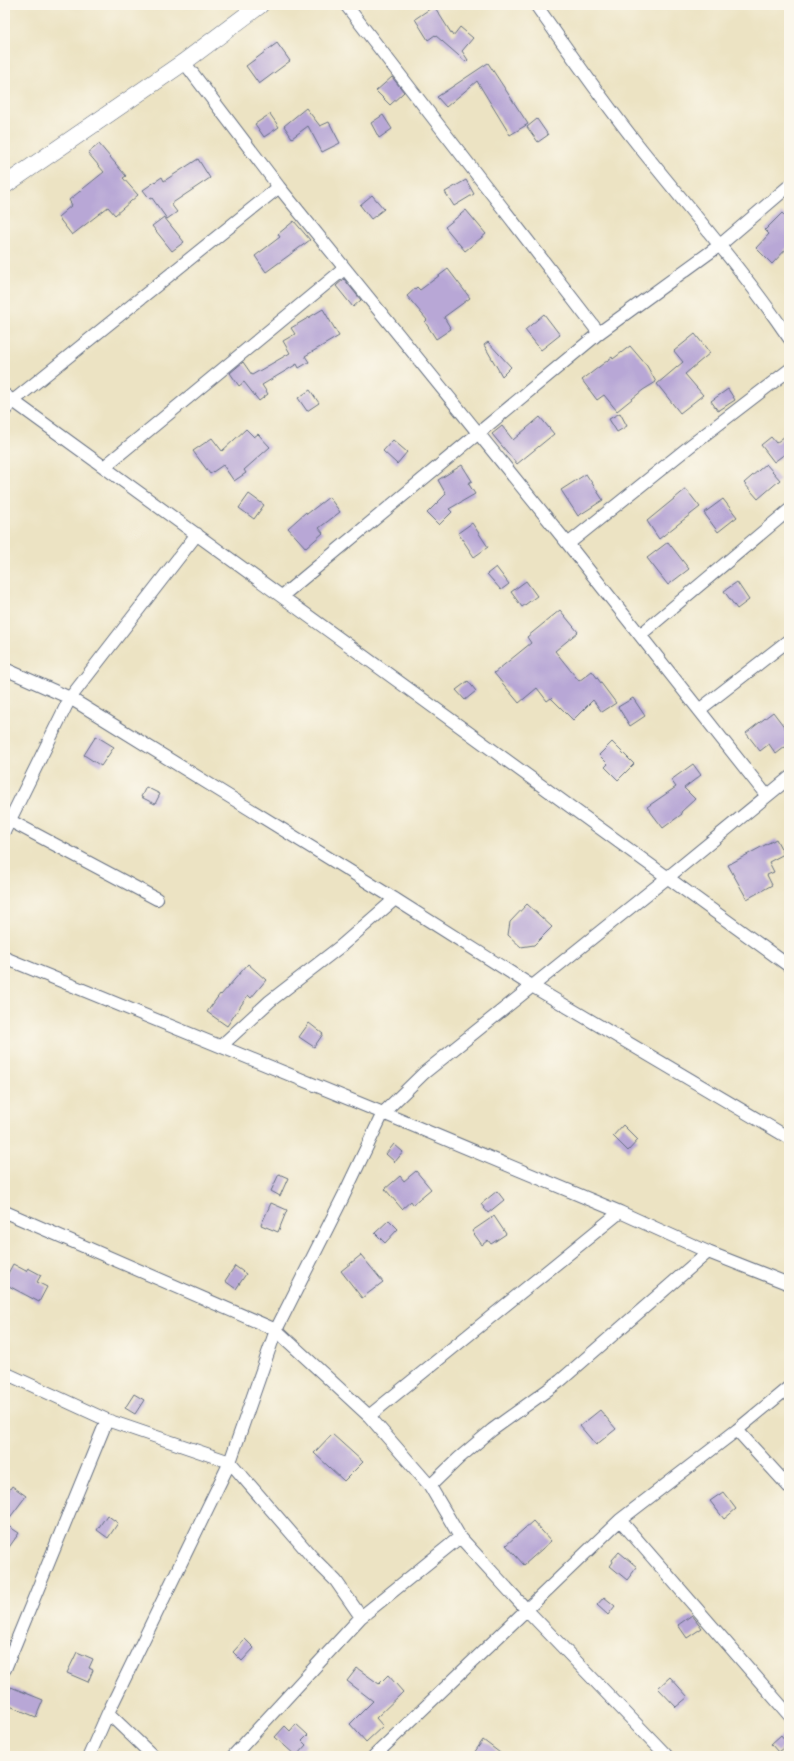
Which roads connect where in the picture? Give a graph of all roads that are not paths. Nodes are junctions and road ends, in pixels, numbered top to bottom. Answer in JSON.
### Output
{"nodes":[{"id":1,"x":260,"y":5,"type":"edge"},
{"id":2,"x":346,"y":5,"type":"edge"},
{"id":3,"x":536,"y":5,"type":"edge"},
{"id":4,"x":184,"y":62,"type":"junction"},
{"id":5,"x":5,"y":185,"type":"edge"},
{"id":6,"x":789,"y":186,"type":"edge"},
{"id":7,"x":279,"y":187,"type":"junction"},
{"id":8,"x":720,"y":245,"type":"junction"},
{"id":9,"x":344,"y":269,"type":"junction"},
{"id":10,"x":599,"y":333,"type":"junction"},
{"id":11,"x":789,"y":338,"type":"edge"},
{"id":12,"x":789,"y":370,"type":"edge"},
{"id":13,"x":8,"y":402,"type":"edge"},
{"id":14,"x":477,"y":433,"type":"junction"},
{"id":15,"x":104,"y":468,"type":"junction"},
{"id":16,"x":789,"y":510,"type":"edge"},
{"id":17,"x":197,"y":534,"type":"junction"},
{"id":18,"x":568,"y":544,"type":"junction"},
{"id":19,"x":282,"y":596,"type":"junction"},
{"id":20,"x":640,"y":635,"type":"junction"},
{"id":21,"x":789,"y":640,"type":"edge"},
{"id":22,"x":5,"y":669,"type":"edge"},
{"id":23,"x":70,"y":698,"type":"junction"},
{"id":24,"x":699,"y":710,"type":"junction"},
{"id":25,"x":789,"y":778,"type":"edge"},
{"id":26,"x":767,"y":796,"type":"junction"},
{"id":27,"x":6,"y":823,"type":"edge"},
{"id":28,"x":668,"y":878,"type":"junction"},
{"id":29,"x":157,"y":899,"type":"dead end"},
{"id":30,"x":395,"y":899,"type":"junction"},
{"id":31,"x":5,"y":958,"type":"edge"},
{"id":32,"x":789,"y":966,"type":"edge"},
{"id":33,"x":532,"y":986,"type":"junction"},
{"id":34,"x":221,"y":1046,"type":"junction"},
{"id":35,"x":383,"y":1113,"type":"junction"},
{"id":36,"x":789,"y":1138,"type":"edge"},
{"id":37,"x":5,"y":1212,"type":"edge"},
{"id":38,"x":620,"y":1212,"type":"junction"},
{"id":39,"x":708,"y":1252,"type":"junction"},
{"id":40,"x":789,"y":1284,"type":"edge"},
{"id":41,"x":276,"y":1330,"type":"junction"},
{"id":42,"x":5,"y":1373,"type":"edge"},
{"id":43,"x":789,"y":1387,"type":"edge"},
{"id":44,"x":369,"y":1416,"type":"junction"},
{"id":45,"x":107,"y":1420,"type":"junction"},
{"id":46,"x":737,"y":1430,"type":"junction"},
{"id":47,"x":230,"y":1462,"type":"junction"},
{"id":48,"x":430,"y":1486,"type":"junction"},
{"id":49,"x":789,"y":1487,"type":"edge"},
{"id":50,"x":620,"y":1520,"type":"junction"},
{"id":51,"x":460,"y":1537,"type":"junction"},
{"id":52,"x":526,"y":1609,"type":"junction"},
{"id":53,"x":361,"y":1617,"type":"junction"},
{"id":54,"x":5,"y":1669,"type":"edge"},
{"id":55,"x":108,"y":1713,"type":"junction"},
{"id":56,"x":789,"y":1715,"type":"edge"},
{"id":57,"x":661,"y":1753,"type":"edge"},
{"id":58,"x":89,"y":1756,"type":"edge"},
{"id":59,"x":152,"y":1756,"type":"edge"},
{"id":60,"x":233,"y":1756,"type":"edge"},
{"id":61,"x":374,"y":1756,"type":"edge"}],
"edges":[{"from":1,"to":4,"type":"street"},
{"from":2,"to":10,"type":"street"},
{"from":3,"to":8,"type":"street"},
{"from":4,"to":5,"type":"street"},
{"from":4,"to":7,"type":"street"},
{"from":6,"to":8,"type":"street"},
{"from":7,"to":9,"type":"street"},
{"from":7,"to":13,"type":"street"},
{"from":8,"to":10,"type":"street"},
{"from":8,"to":11,"type":"street"},
{"from":9,"to":14,"type":"street"},
{"from":9,"to":15,"type":"street"},
{"from":10,"to":14,"type":"street"},
{"from":12,"to":18,"type":"street"},
{"from":13,"to":15,"type":"street"},
{"from":14,"to":18,"type":"street"},
{"from":14,"to":19,"type":"street"},
{"from":15,"to":17,"type":"street"},
{"from":16,"to":20,"type":"street"},
{"from":17,"to":19,"type":"street"},
{"from":17,"to":23,"type":"street"},
{"from":18,"to":20,"type":"street"},
{"from":19,"to":28,"type":"street"},
{"from":20,"to":24,"type":"street"},
{"from":21,"to":24,"type":"street"},
{"from":22,"to":23,"type":"street"},
{"from":23,"to":27,"type":"street"},
{"from":23,"to":30,"type":"street"},
{"from":24,"to":26,"type":"street"},
{"from":25,"to":26,"type":"street"},
{"from":26,"to":28,"type":"street"},
{"from":27,"to":29,"type":"street"},
{"from":28,"to":32,"type":"street"},
{"from":28,"to":33,"type":"street"},
{"from":30,"to":33,"type":"street"},
{"from":30,"to":34,"type":"street"},
{"from":31,"to":34,"type":"street"},
{"from":33,"to":35,"type":"street"},
{"from":33,"to":36,"type":"street"},
{"from":34,"to":35,"type":"street"},
{"from":35,"to":38,"type":"street"},
{"from":35,"to":41,"type":"street"},
{"from":37,"to":41,"type":"street"},
{"from":38,"to":39,"type":"street"},
{"from":38,"to":44,"type":"street"},
{"from":39,"to":40,"type":"street"},
{"from":39,"to":48,"type":"street"},
{"from":41,"to":44,"type":"street"},
{"from":41,"to":47,"type":"street"},
{"from":42,"to":45,"type":"street"},
{"from":43,"to":46,"type":"street"},
{"from":44,"to":48,"type":"street"},
{"from":45,"to":47,"type":"street"},
{"from":45,"to":54,"type":"street"},
{"from":46,"to":49,"type":"street"},
{"from":46,"to":50,"type":"street"},
{"from":47,"to":53,"type":"street"},
{"from":47,"to":55,"type":"street"},
{"from":48,"to":51,"type":"street"},
{"from":50,"to":52,"type":"street"},
{"from":50,"to":56,"type":"street"},
{"from":51,"to":52,"type":"street"},
{"from":51,"to":53,"type":"street"},
{"from":52,"to":57,"type":"street"},
{"from":52,"to":61,"type":"street"},
{"from":53,"to":60,"type":"street"},
{"from":55,"to":58,"type":"street"},
{"from":55,"to":59,"type":"street"}]}
